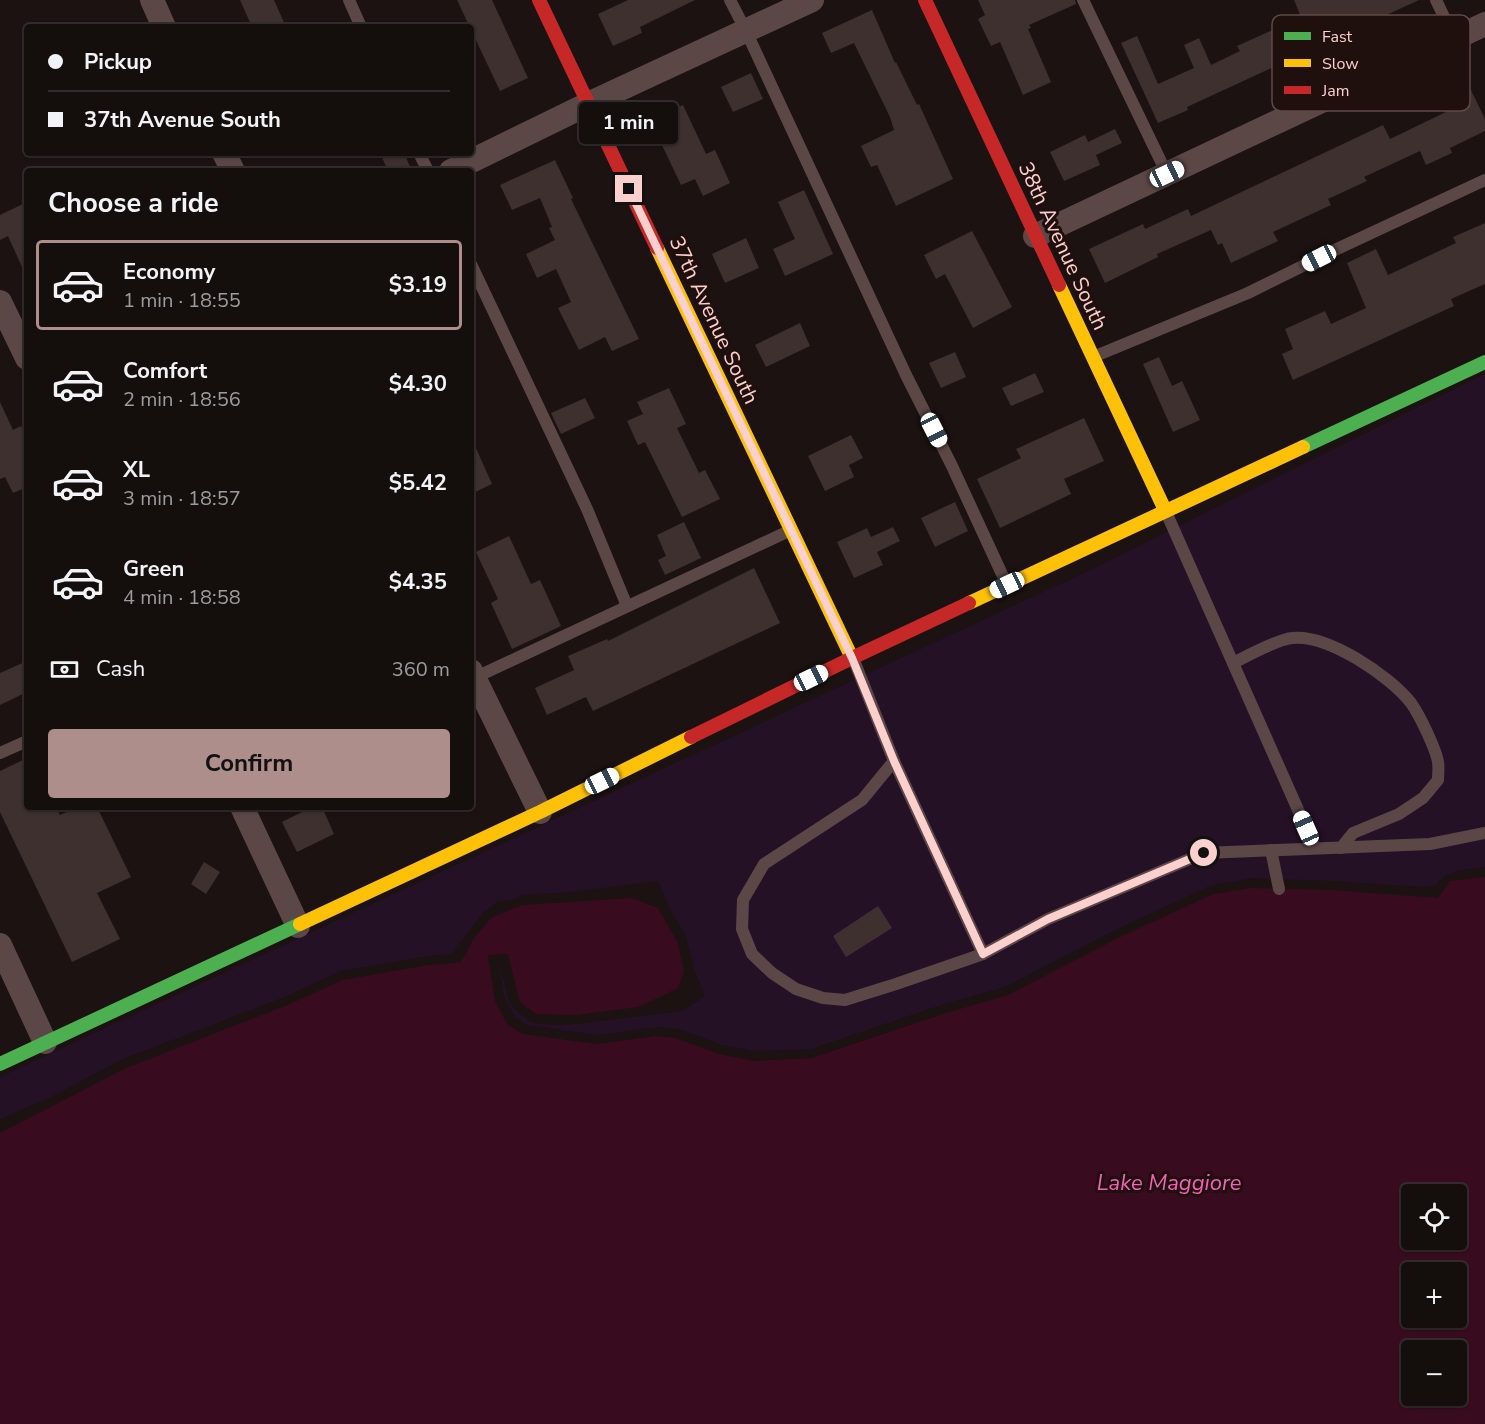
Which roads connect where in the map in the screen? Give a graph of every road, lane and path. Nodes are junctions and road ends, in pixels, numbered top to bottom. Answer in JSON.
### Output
{"nodes":[{"id":1,"x":152,"y":0,"type":"edge"},
{"id":2,"x":348,"y":0,"type":"edge"},
{"id":3,"x":539,"y":0,"type":"edge"},
{"id":4,"x":730,"y":0,"type":"edge"},
{"id":5,"x":812,"y":0,"type":"edge"},
{"id":6,"x":925,"y":0,"type":"edge"},
{"id":7,"x":1083,"y":0,"type":"edge"},
{"id":8,"x":1436,"y":0,"type":"edge"},
{"id":9,"x":1443,"y":15,"type":"edge"},
{"id":10,"x":163,"y":24,"type":"edge"},
{"id":11,"x":360,"y":24,"type":"edge"},
{"id":12,"x":1485,"y":24,"type":"edge"},
{"id":13,"x":747,"y":30,"type":"junction"},
{"id":14,"x":1470,"y":31,"type":"edge"},
{"id":15,"x":588,"y":104,"type":"junction"},
{"id":16,"x":1300,"y":111,"type":"edge"},
{"id":17,"x":457,"y":168,"type":"edge"},
{"id":18,"x":1167,"y":174,"type":"junction"},
{"id":19,"x":1485,"y":180,"type":"edge"},
{"id":20,"x":1035,"y":236,"type":"junction"},
{"id":21,"x":474,"y":270,"type":"edge"},
{"id":22,"x":0,"y":302,"type":"edge"},
{"id":23,"x":24,"y":352,"type":"edge"},
{"id":24,"x":1092,"y":357,"type":"junction"},
{"id":25,"x":1485,"y":362,"type":"edge"},
{"id":26,"x":1165,"y":510,"type":"junction"},
{"id":27,"x":791,"y":530,"type":"junction"},
{"id":28,"x":1007,"y":585,"type":"junction"},
{"id":29,"x":627,"y":606,"type":"junction"},
{"id":30,"x":852,"y":658,"type":"junction"},
{"id":31,"x":1233,"y":663,"type":"junction"},
{"id":32,"x":474,"y":673,"type":"edge"},
{"id":33,"x":474,"y":678,"type":"edge"},
{"id":34,"x":24,"y":742,"type":"edge"},
{"id":35,"x":0,"y":753,"type":"edge"},
{"id":36,"x":894,"y":761,"type":"junction"},
{"id":37,"x":243,"y":810,"type":"edge"},
{"id":38,"x":540,"y":812,"type":"junction"},
{"id":39,"x":1485,"y":833,"type":"edge"},
{"id":40,"x":1315,"y":848,"type":"junction"},
{"id":41,"x":1341,"y":848,"type":"junction"},
{"id":42,"x":1271,"y":850,"type":"junction"},
{"id":43,"x":1279,"y":889,"type":"dead end"},
{"id":44,"x":298,"y":926,"type":"junction"},
{"id":45,"x":0,"y":945,"type":"edge"},
{"id":46,"x":983,"y":954,"type":"junction"},
{"id":47,"x":45,"y":1042,"type":"junction"},
{"id":48,"x":0,"y":1064,"type":"edge"}],
"edges":[{"from":1,"to":10,"type":"street"},
{"from":2,"to":11,"type":"lane"},
{"from":3,"to":15,"type":"main road","name":"37th Avenue South"},
{"from":4,"to":13,"type":"lane"},
{"from":5,"to":13,"type":"street"},
{"from":6,"to":20,"type":"main road","name":"38th Avenue South"},
{"from":7,"to":18,"type":"lane"},
{"from":8,"to":9,"type":"lane"},
{"from":12,"to":14,"type":"street"},
{"from":13,"to":15,"type":"street"},
{"from":13,"to":28,"type":"lane"},
{"from":15,"to":17,"type":"street"},
{"from":15,"to":27,"type":"main road","name":"37th Avenue South"},
{"from":16,"to":18,"type":"street"},
{"from":18,"to":20,"type":"street"},
{"from":19,"to":24,"type":"lane"},
{"from":20,"to":24,"type":"main road","name":"38th Avenue South"},
{"from":21,"to":29,"type":"lane"},
{"from":22,"to":23,"type":"street"},
{"from":24,"to":26,"type":"main road","name":"38th Avenue South"},
{"from":25,"to":26,"type":"main road"},
{"from":26,"to":28,"type":"main road"},
{"from":26,"to":31,"type":"lane"},
{"from":27,"to":29,"type":"lane"},
{"from":27,"to":30,"type":"main road","name":"37th Avenue South"},
{"from":28,"to":30,"type":"main road"},
{"from":29,"to":32,"type":"lane"},
{"from":30,"to":36,"type":"lane"},
{"from":30,"to":38,"type":"main road"},
{"from":31,"to":40,"type":"lane"},
{"from":31,"to":41,"type":"lane"},
{"from":33,"to":38,"type":"street"},
{"from":34,"to":35,"type":"lane"},
{"from":36,"to":46,"type":"lane"},
{"from":36,"to":46,"type":"lane"},
{"from":37,"to":44,"type":"street"},
{"from":38,"to":44,"type":"main road"},
{"from":39,"to":41,"type":"lane"},
{"from":40,"to":41,"type":"lane"},
{"from":40,"to":42,"type":"lane"},
{"from":42,"to":43,"type":"lane"},
{"from":42,"to":46,"type":"lane"},
{"from":44,"to":47,"type":"main road"},
{"from":45,"to":47,"type":"street"},
{"from":47,"to":48,"type":"main road"}]}
